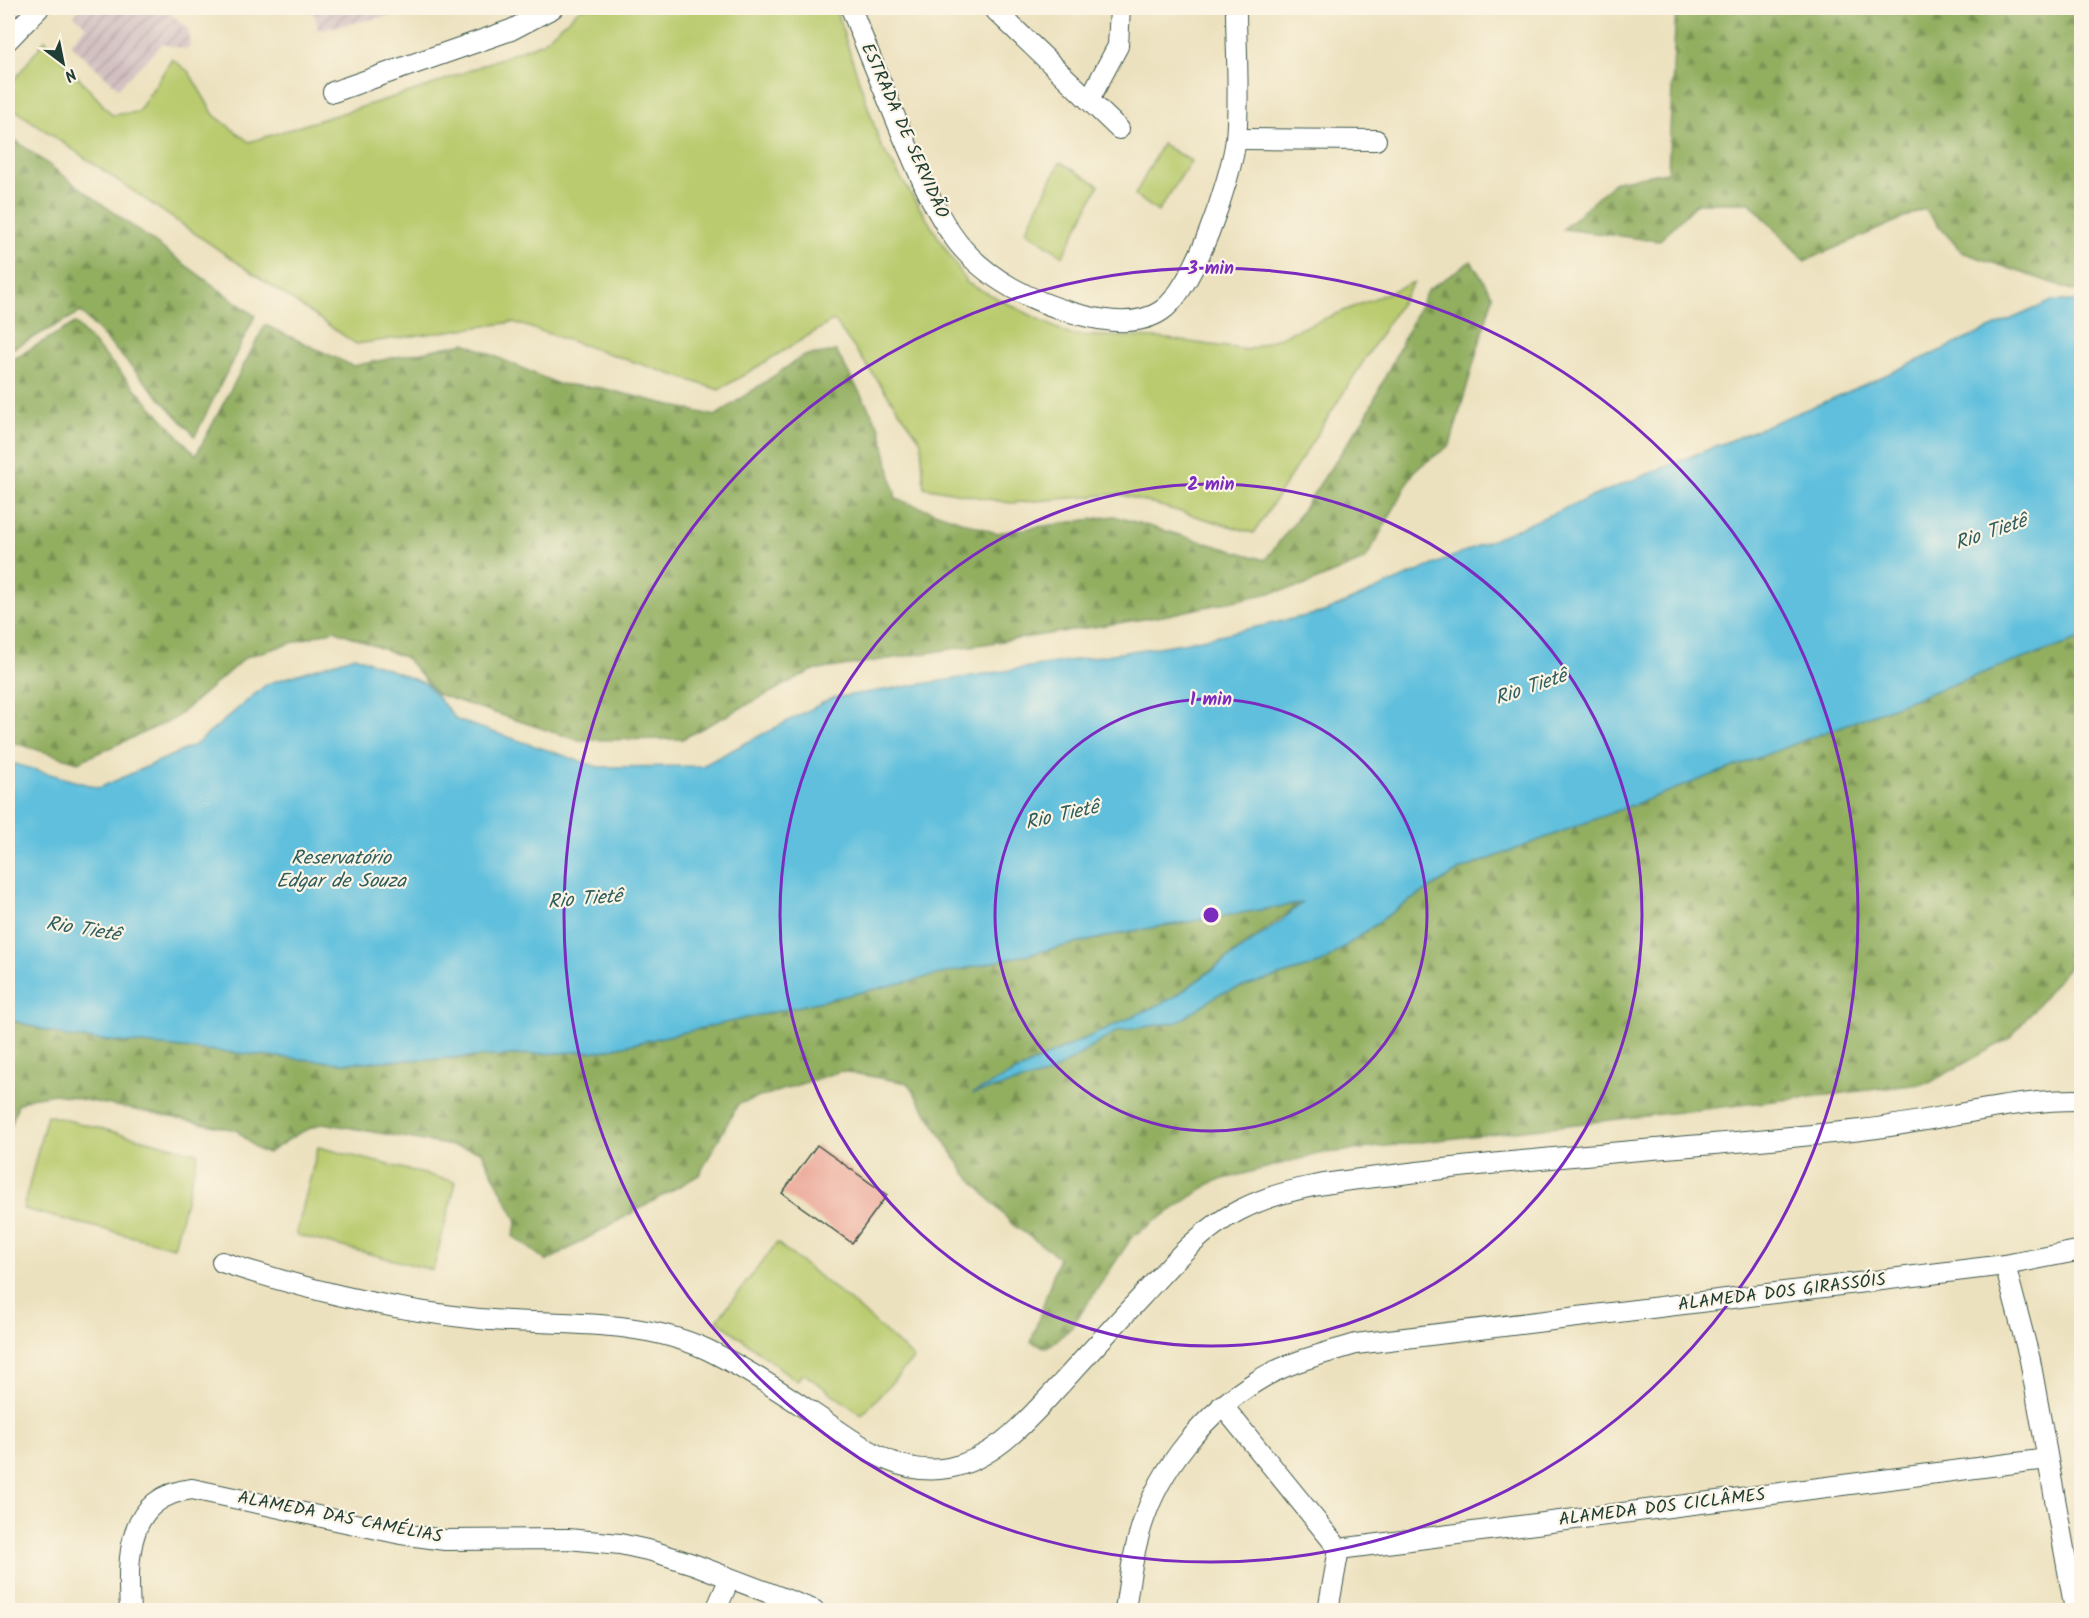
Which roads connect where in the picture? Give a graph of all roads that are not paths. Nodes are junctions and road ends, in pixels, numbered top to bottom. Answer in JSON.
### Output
{"nodes":[{"id":1,"x":39,"y":8,"type":"edge"},
{"id":2,"x":554,"y":8,"type":"edge"},
{"id":3,"x":851,"y":8,"type":"edge"},
{"id":4,"x":993,"y":8,"type":"edge"},
{"id":5,"x":1120,"y":8,"type":"edge"},
{"id":6,"x":1236,"y":8,"type":"edge"},
{"id":7,"x":8,"y":40,"type":"edge"},
{"id":8,"x":333,"y":92,"type":"dead end"},
{"id":9,"x":1089,"y":100,"type":"junction"},
{"id":10,"x":1119,"y":129,"type":"dead end"},
{"id":11,"x":1236,"y":139,"type":"junction"},
{"id":12,"x":1376,"y":140,"type":"dead end"},
{"id":13,"x":2082,"y":1100,"type":"edge"},
{"id":14,"x":2082,"y":1250,"type":"edge"},
{"id":15,"x":222,"y":1262,"type":"dead end"},
{"id":16,"x":2005,"y":1265,"type":"junction"},
{"id":17,"x":1222,"y":1405,"type":"junction"},
{"id":18,"x":2047,"y":1459,"type":"junction"},
{"id":19,"x":1339,"y":1550,"type":"junction"},
{"id":20,"x":729,"y":1580,"type":"junction"},
{"id":21,"x":130,"y":1611,"type":"edge"},
{"id":22,"x":716,"y":1611,"type":"edge"},
{"id":23,"x":814,"y":1611,"type":"edge"},
{"id":24,"x":1125,"y":1611,"type":"edge"},
{"id":25,"x":1328,"y":1611,"type":"edge"},
{"id":26,"x":2075,"y":1611,"type":"edge"}],
"edges":[{"from":1,"to":7,"type":"street"},
{"from":2,"to":8,"type":"street"},
{"from":3,"to":11,"type":"street","name":"ESTRADA DE SERVIDÃO"},
{"from":4,"to":9,"type":"street"},
{"from":5,"to":9,"type":"street"},
{"from":6,"to":11,"type":"street","name":"ESTRADA DE SERVIDÃO"},
{"from":9,"to":10,"type":"street"},
{"from":11,"to":12,"type":"street"},
{"from":13,"to":15,"type":"street"},
{"from":14,"to":16,"type":"street","name":"ALAMEDA DOS GIRASSÓIS"},
{"from":16,"to":17,"type":"street","name":"ALAMEDA DOS GIRASSÓIS"},
{"from":16,"to":18,"type":"street"},
{"from":17,"to":19,"type":"street"},
{"from":17,"to":24,"type":"street","name":"ALAMEDA DOS GIRASSÓIS"},
{"from":18,"to":19,"type":"street","name":"ALAMEDA DOS CICLÂMES"},
{"from":18,"to":26,"type":"street"},
{"from":19,"to":25,"type":"street"},
{"from":20,"to":21,"type":"street","name":"ALAMEDA DAS CAMÉLIAS"},
{"from":20,"to":22,"type":"street"},
{"from":20,"to":23,"type":"street","name":"ALAMEDA DAS CAMÉLIAS"}]}
